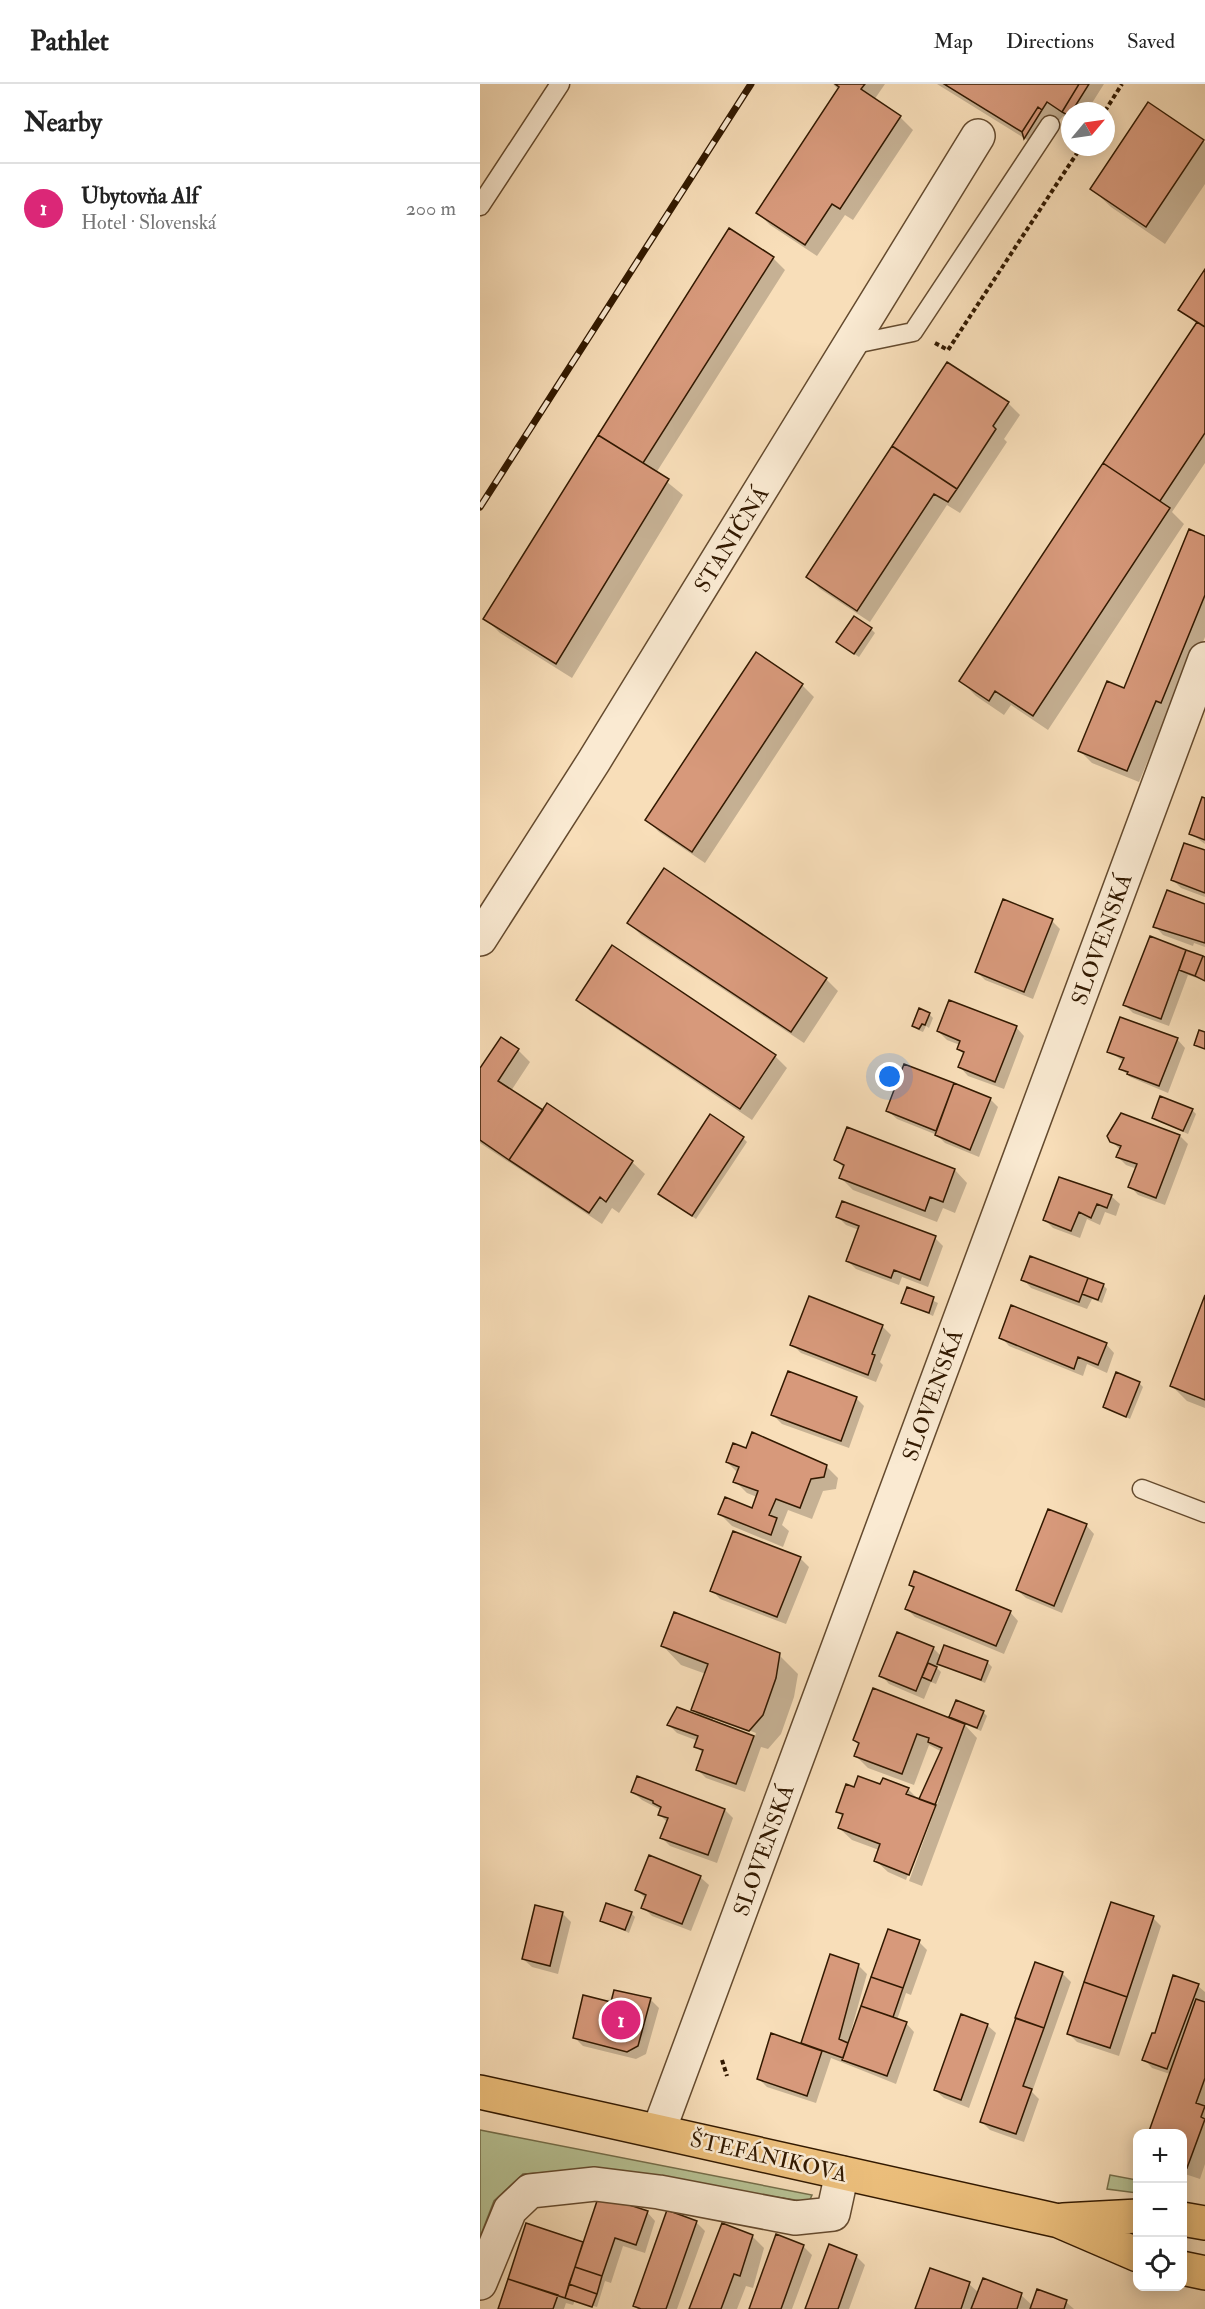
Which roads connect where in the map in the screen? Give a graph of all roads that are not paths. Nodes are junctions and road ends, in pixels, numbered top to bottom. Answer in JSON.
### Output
{"nodes":[{"id":1,"x":560,"y":84,"type":"edge"},
{"id":2,"x":1050,"y":124,"type":"dead end"},
{"id":3,"x":978,"y":136,"type":"dead end"},
{"id":4,"x":480,"y":206,"type":"edge"},
{"id":5,"x":850,"y":345,"type":"junction"},
{"id":6,"x":1205,"y":659,"type":"edge"},
{"id":7,"x":480,"y":939,"type":"edge"},
{"id":8,"x":1142,"y":1489,"type":"dead end"},
{"id":9,"x":1205,"y":1513,"type":"edge"},
{"id":10,"x":480,"y":2092,"type":"edge"},
{"id":11,"x":659,"y":2130,"type":"junction"},
{"id":12,"x":842,"y":2173,"type":"junction"},
{"id":13,"x":1133,"y":2216,"type":"edge"},
{"id":14,"x":1187,"y":2220,"type":"edge"},
{"id":15,"x":1059,"y":2221,"type":"junction"},
{"id":16,"x":1205,"y":2223,"type":"edge"},
{"id":17,"x":1133,"y":2253,"type":"edge"},
{"id":18,"x":1187,"y":2269,"type":"edge"},
{"id":19,"x":1205,"y":2273,"type":"edge"},
{"id":20,"x":480,"y":2283,"type":"edge"}],
"edges":[{"from":1,"to":4,"type":"lane"},
{"from":2,"to":5,"type":"lane"},
{"from":3,"to":5,"type":"street","name":"STANIČNÁ"},
{"from":5,"to":7,"type":"street","name":"STANIČNÁ"},
{"from":6,"to":11,"type":"street","name":"SLOVENSKÁ"},
{"from":8,"to":9,"type":"lane"},
{"from":10,"to":11,"type":"main road","name":"ŠTEFÁNIKOVA"},
{"from":11,"to":12,"type":"main road","name":"ŠTEFÁNIKOVA"},
{"from":12,"to":15,"type":"main road","name":"ŠTEFÁNIKOVA"},
{"from":12,"to":20,"type":"street"},
{"from":13,"to":15,"type":"main road"},
{"from":14,"to":16,"type":"main road"},
{"from":15,"to":17,"type":"main road"},
{"from":18,"to":19,"type":"main road"}]}
